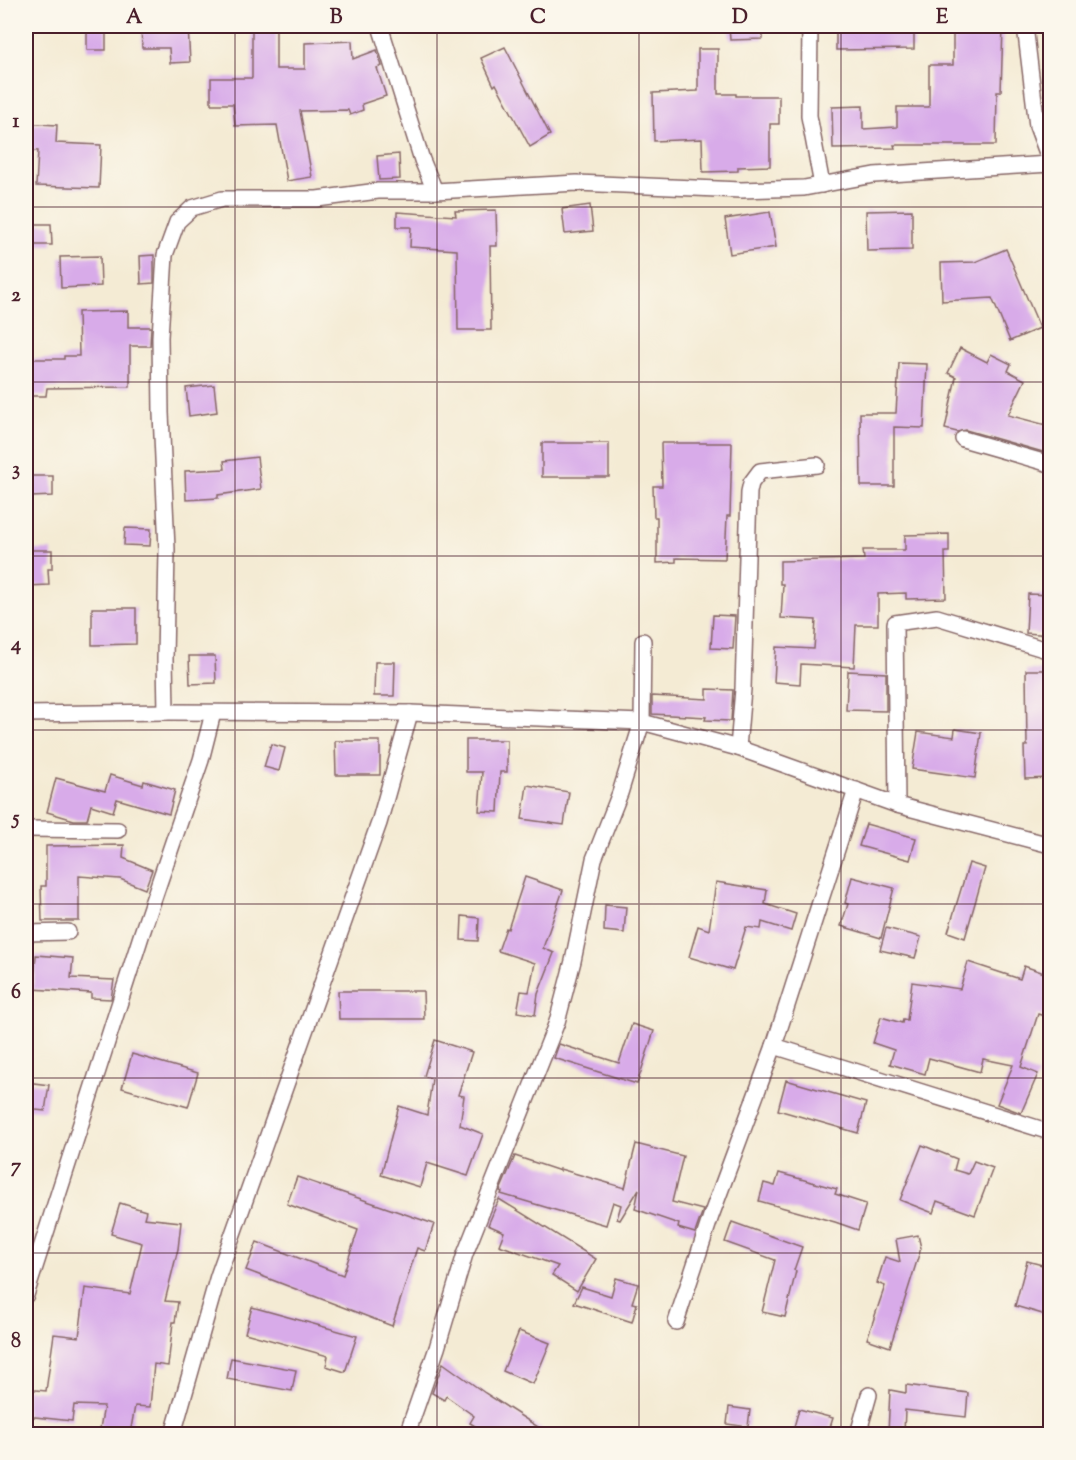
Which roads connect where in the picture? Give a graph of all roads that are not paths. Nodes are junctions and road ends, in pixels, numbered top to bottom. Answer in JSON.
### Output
{"nodes":[{"id":1,"x":380,"y":26,"type":"edge"},
{"id":2,"x":810,"y":26,"type":"edge"},
{"id":3,"x":1025,"y":26,"type":"edge"},
{"id":4,"x":1050,"y":163,"type":"edge"},
{"id":5,"x":822,"y":184,"type":"junction"},
{"id":6,"x":435,"y":191,"type":"junction"},
{"id":7,"x":963,"y":439,"type":"dead end"},
{"id":8,"x":817,"y":465,"type":"dead end"},
{"id":9,"x":1050,"y":465,"type":"edge"},
{"id":10,"x":643,"y":641,"type":"dead end"},
{"id":11,"x":1050,"y":651,"type":"edge"},
{"id":12,"x":166,"y":712,"type":"junction"},
{"id":13,"x":213,"y":713,"type":"junction"},
{"id":14,"x":26,"y":714,"type":"edge"},
{"id":15,"x":410,"y":714,"type":"junction"},
{"id":16,"x":642,"y":722,"type":"junction"},
{"id":17,"x":738,"y":748,"type":"junction"},
{"id":18,"x":856,"y":790,"type":"junction"},
{"id":19,"x":897,"y":805,"type":"junction"},
{"id":20,"x":26,"y":829,"type":"edge"},
{"id":21,"x":118,"y":830,"type":"dead end"},
{"id":22,"x":1050,"y":845,"type":"edge"},
{"id":23,"x":68,"y":932,"type":"dead end"},
{"id":24,"x":26,"y":933,"type":"edge"},
{"id":25,"x":774,"y":1046,"type":"junction"},
{"id":26,"x":1050,"y":1132,"type":"edge"},
{"id":27,"x":26,"y":1295,"type":"edge"},
{"id":28,"x":676,"y":1322,"type":"dead end"},
{"id":29,"x":869,"y":1395,"type":"dead end"},
{"id":30,"x":173,"y":1434,"type":"edge"},
{"id":31,"x":407,"y":1434,"type":"edge"},
{"id":32,"x":858,"y":1434,"type":"edge"}],
"edges":[{"from":1,"to":6,"type":"street"},
{"from":2,"to":5,"type":"street"},
{"from":3,"to":4,"type":"street"},
{"from":4,"to":5,"type":"street"},
{"from":5,"to":6,"type":"street"},
{"from":6,"to":12,"type":"street"},
{"from":7,"to":9,"type":"street"},
{"from":8,"to":17,"type":"street"},
{"from":10,"to":16,"type":"street"},
{"from":11,"to":19,"type":"street"},
{"from":12,"to":13,"type":"street"},
{"from":12,"to":14,"type":"street"},
{"from":13,"to":15,"type":"street"},
{"from":13,"to":27,"type":"street"},
{"from":15,"to":16,"type":"street"},
{"from":15,"to":30,"type":"street"},
{"from":16,"to":17,"type":"street"},
{"from":16,"to":31,"type":"street"},
{"from":17,"to":18,"type":"street"},
{"from":18,"to":19,"type":"street"},
{"from":18,"to":25,"type":"street"},
{"from":19,"to":22,"type":"street"},
{"from":20,"to":21,"type":"street"},
{"from":23,"to":24,"type":"street"},
{"from":25,"to":26,"type":"street"},
{"from":25,"to":28,"type":"street"},
{"from":29,"to":32,"type":"street"}]}
